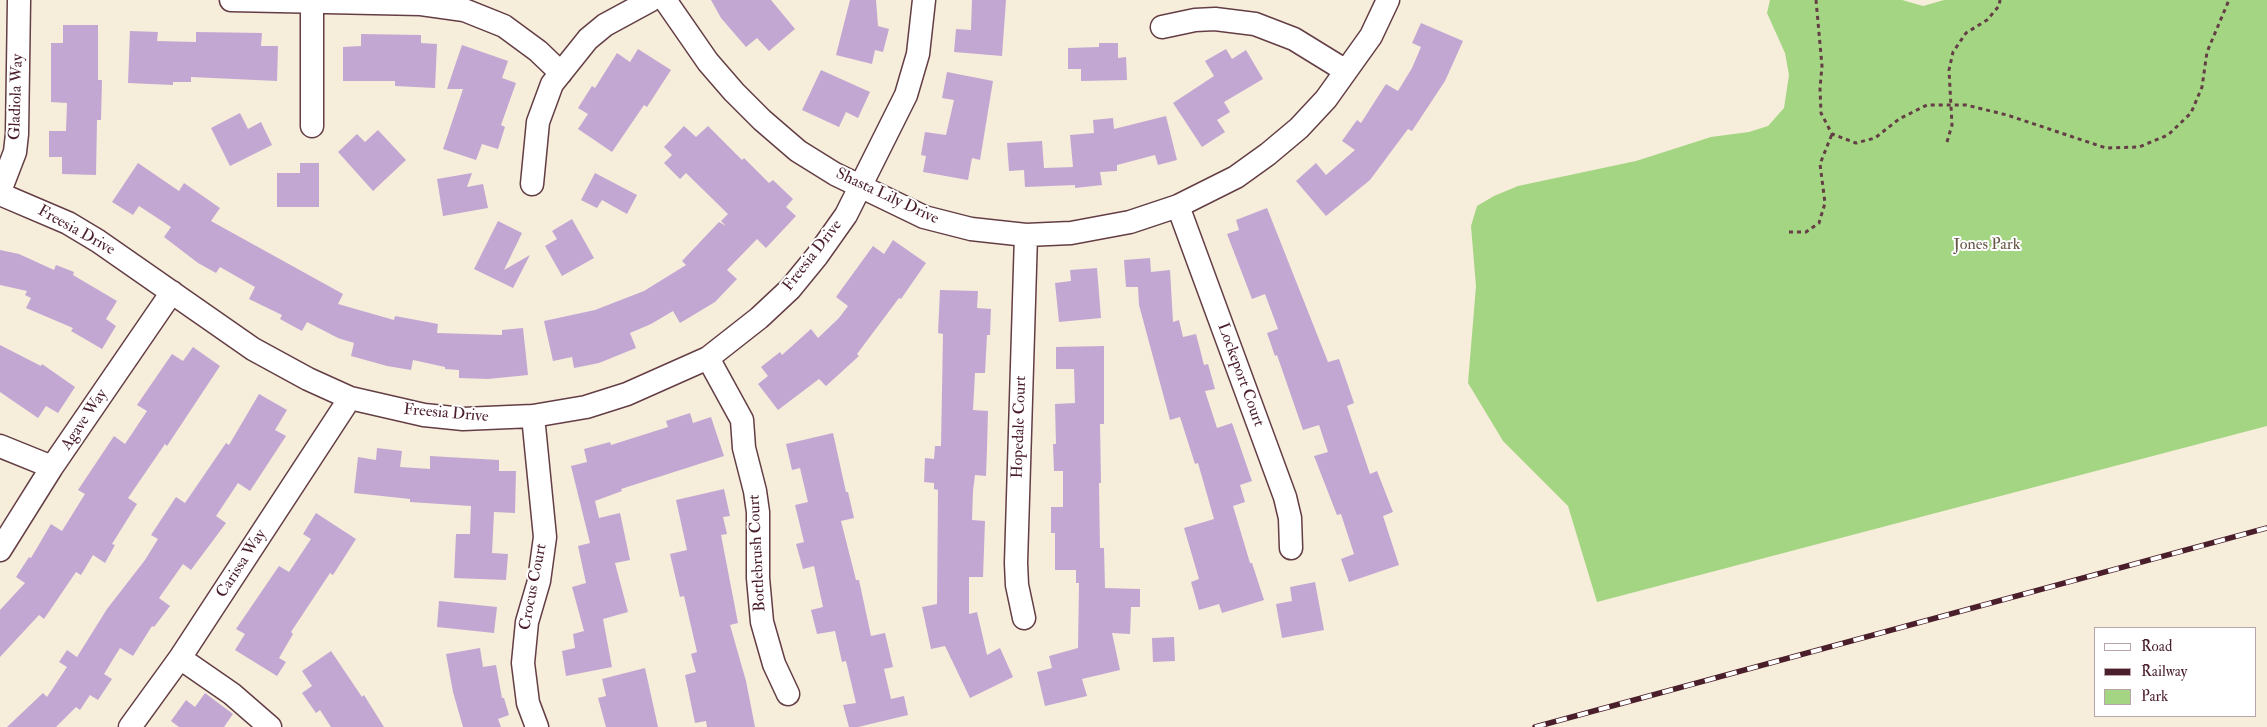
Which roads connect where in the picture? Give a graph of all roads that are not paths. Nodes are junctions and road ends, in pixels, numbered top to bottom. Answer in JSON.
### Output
{"nodes":[{"id":1,"x":19,"y":0,"type":"edge"},
{"id":2,"x":232,"y":0,"type":"edge"},
{"id":3,"x":651,"y":0,"type":"edge"},
{"id":4,"x":665,"y":0,"type":"edge"},
{"id":5,"x":924,"y":0,"type":"edge"},
{"id":6,"x":1388,"y":0,"type":"edge"},
{"id":7,"x":312,"y":2,"type":"junction"},
{"id":8,"x":1162,"y":27,"type":"dead end"},
{"id":9,"x":1346,"y":71,"type":"junction"},
{"id":10,"x":561,"y":72,"type":"junction"},
{"id":11,"x":312,"y":126,"type":"dead end"},
{"id":12,"x":532,"y":184,"type":"dead end"},
{"id":13,"x":860,"y":187,"type":"junction"},
{"id":14,"x":0,"y":193,"type":"edge"},
{"id":15,"x":1178,"y":206,"type":"junction"},
{"id":16,"x":1026,"y":235,"type":"junction"},
{"id":17,"x":172,"y":292,"type":"junction"},
{"id":18,"x":708,"y":358,"type":"junction"},
{"id":19,"x":350,"y":398,"type":"junction"},
{"id":20,"x":533,"y":416,"type":"junction"},
{"id":21,"x":0,"y":446,"type":"edge"},
{"id":22,"x":52,"y":467,"type":"junction"},
{"id":23,"x":1291,"y":548,"type":"dead end"},
{"id":24,"x":0,"y":550,"type":"edge"},
{"id":25,"x":1024,"y":618,"type":"dead end"},
{"id":26,"x":180,"y":658,"type":"junction"},
{"id":27,"x":788,"y":694,"type":"dead end"},
{"id":28,"x":130,"y":727,"type":"edge"},
{"id":29,"x":270,"y":727,"type":"edge"},
{"id":30,"x":537,"y":727,"type":"edge"}],
"edges":[{"from":1,"to":14,"type":"street","name":"Gladiola Way"},
{"from":2,"to":7,"type":"street"},
{"from":3,"to":10,"type":"street"},
{"from":4,"to":13,"type":"street","name":"Shasta Lily Drive"},
{"from":5,"to":13,"type":"street","name":"Freesia Drive"},
{"from":6,"to":9,"type":"street","name":"Shasta Lily Drive"},
{"from":7,"to":10,"type":"street"},
{"from":7,"to":11,"type":"street"},
{"from":8,"to":9,"type":"street"},
{"from":9,"to":15,"type":"street","name":"Shasta Lily Drive"},
{"from":10,"to":12,"type":"street"},
{"from":13,"to":16,"type":"street","name":"Shasta Lily Drive"},
{"from":13,"to":18,"type":"street","name":"Freesia Drive"},
{"from":14,"to":17,"type":"street","name":"Freesia Drive"},
{"from":15,"to":16,"type":"street","name":"Shasta Lily Drive"},
{"from":15,"to":23,"type":"street","name":"Lockeport Court"},
{"from":16,"to":25,"type":"street","name":"Hopedale Court"},
{"from":17,"to":19,"type":"street","name":"Freesia Drive"},
{"from":17,"to":22,"type":"street","name":"Agave Way"},
{"from":18,"to":20,"type":"street","name":"Freesia Drive"},
{"from":18,"to":27,"type":"street","name":"Bottlebrush Court"},
{"from":19,"to":20,"type":"street","name":"Freesia Drive"},
{"from":19,"to":26,"type":"street","name":"Carissa Way"},
{"from":20,"to":30,"type":"street","name":"Crocus Court"},
{"from":21,"to":22,"type":"street"},
{"from":22,"to":24,"type":"street","name":"Agave Way"},
{"from":26,"to":28,"type":"street","name":"Carissa Way"},
{"from":26,"to":29,"type":"street"}]}
